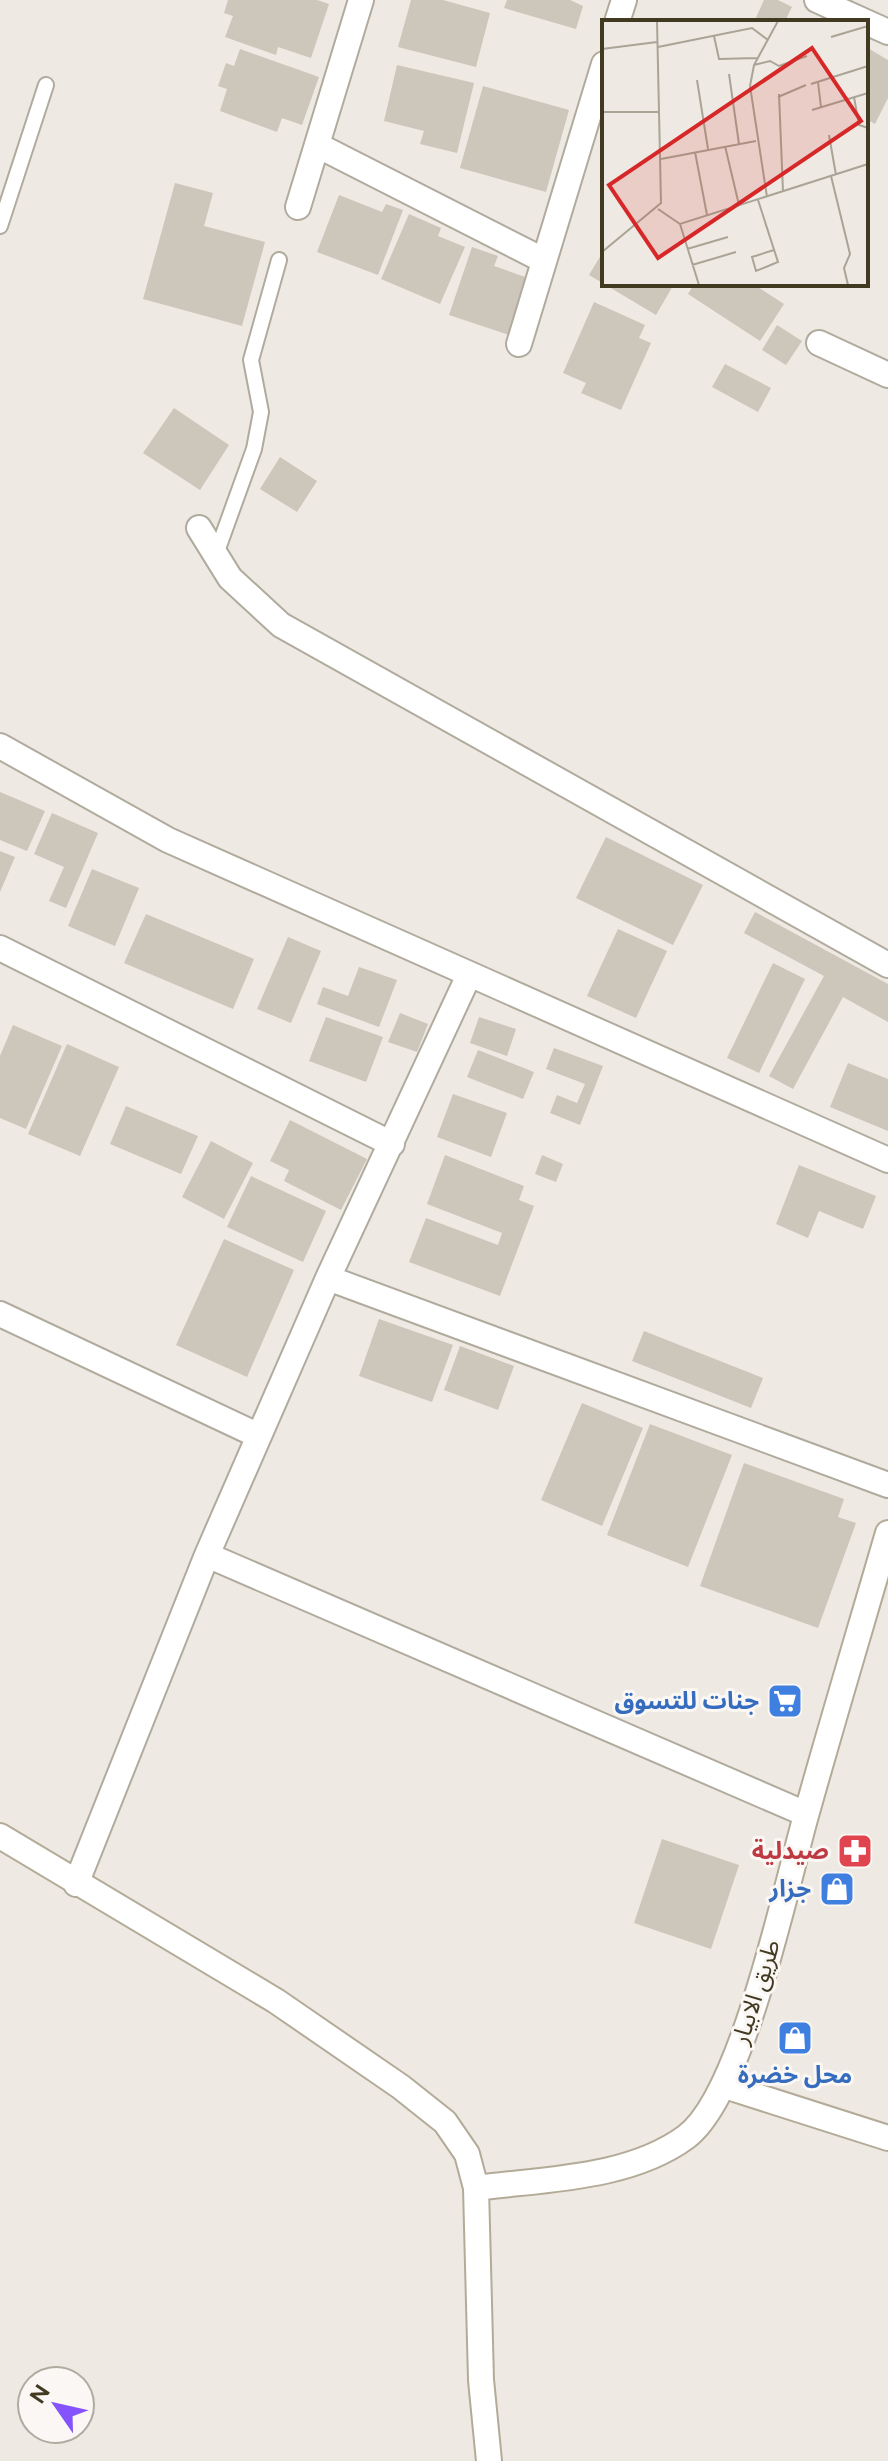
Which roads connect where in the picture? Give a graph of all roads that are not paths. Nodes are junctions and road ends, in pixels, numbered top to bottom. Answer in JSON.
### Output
{"nodes":[{"id":1,"x":361,"y":0,"type":"edge"},
{"id":2,"x":624,"y":0,"type":"edge"},
{"id":3,"x":817,"y":0,"type":"edge"},
{"id":4,"x":618,"y":20,"type":"edge"},
{"id":5,"x":861,"y":20,"type":"edge"},
{"id":6,"x":868,"y":23,"type":"edge"},
{"id":7,"x":888,"y":32,"type":"edge"},
{"id":8,"x":602,"y":70,"type":"edge"},
{"id":9,"x":46,"y":85,"type":"dead end"},
{"id":10,"x":319,"y":146,"type":"junction"},
{"id":11,"x":298,"y":207,"type":"dead end"},
{"id":12,"x":0,"y":226,"type":"edge"},
{"id":13,"x":279,"y":260,"type":"dead end"},
{"id":14,"x":543,"y":260,"type":"junction"},
{"id":15,"x":819,"y":343,"type":"dead end"},
{"id":16,"x":519,"y":344,"type":"dead end"},
{"id":17,"x":888,"y":375,"type":"edge"},
{"id":18,"x":199,"y":528,"type":"dead end"},
{"id":19,"x":215,"y":557,"type":"junction"},
{"id":20,"x":0,"y":746,"type":"edge"},
{"id":21,"x":0,"y":948,"type":"edge"},
{"id":22,"x":888,"y":965,"type":"edge"},
{"id":23,"x":469,"y":975,"type":"junction"},
{"id":24,"x":392,"y":1144,"type":"junction"},
{"id":25,"x":888,"y":1160,"type":"edge"},
{"id":26,"x":328,"y":1278,"type":"junction"},
{"id":27,"x":0,"y":1314,"type":"edge"},
{"id":28,"x":259,"y":1436,"type":"junction"},
{"id":29,"x":888,"y":1485,"type":"edge"},
{"id":30,"x":888,"y":1533,"type":"edge"},
{"id":31,"x":207,"y":1555,"type":"junction"},
{"id":32,"x":806,"y":1814,"type":"junction"},
{"id":33,"x":0,"y":1836,"type":"edge"},
{"id":34,"x":76,"y":1884,"type":"junction"},
{"id":35,"x":725,"y":2086,"type":"junction"},
{"id":36,"x":888,"y":2138,"type":"edge"},
{"id":37,"x":476,"y":2188,"type":"junction"},
{"id":38,"x":489,"y":2461,"type":"edge"}],
"edges":[{"from":1,"to":10,"type":"street"},
{"from":2,"to":4,"type":"street"},
{"from":3,"to":5,"type":"street"},
{"from":6,"to":7,"type":"street"},
{"from":8,"to":14,"type":"street"},
{"from":9,"to":12,"type":"lane"},
{"from":10,"to":11,"type":"street"},
{"from":10,"to":14,"type":"street"},
{"from":13,"to":19,"type":"lane"},
{"from":14,"to":16,"type":"street"},
{"from":15,"to":17,"type":"street"},
{"from":18,"to":19,"type":"street"},
{"from":19,"to":22,"type":"street"},
{"from":20,"to":23,"type":"street"},
{"from":21,"to":24,"type":"street"},
{"from":23,"to":24,"type":"street"},
{"from":23,"to":25,"type":"street"},
{"from":24,"to":26,"type":"street"},
{"from":26,"to":28,"type":"street"},
{"from":26,"to":29,"type":"street"},
{"from":27,"to":28,"type":"street"},
{"from":28,"to":31,"type":"street"},
{"from":30,"to":32,"type":"street","name":"طريق الابيار"},
{"from":31,"to":32,"type":"street"},
{"from":31,"to":34,"type":"street"},
{"from":32,"to":35,"type":"street","name":"طريق الابيار"},
{"from":33,"to":34,"type":"street"},
{"from":34,"to":37,"type":"street"},
{"from":35,"to":36,"type":"street"},
{"from":35,"to":37,"type":"street","name":"طريق الابيار"},
{"from":37,"to":38,"type":"street"}]}
